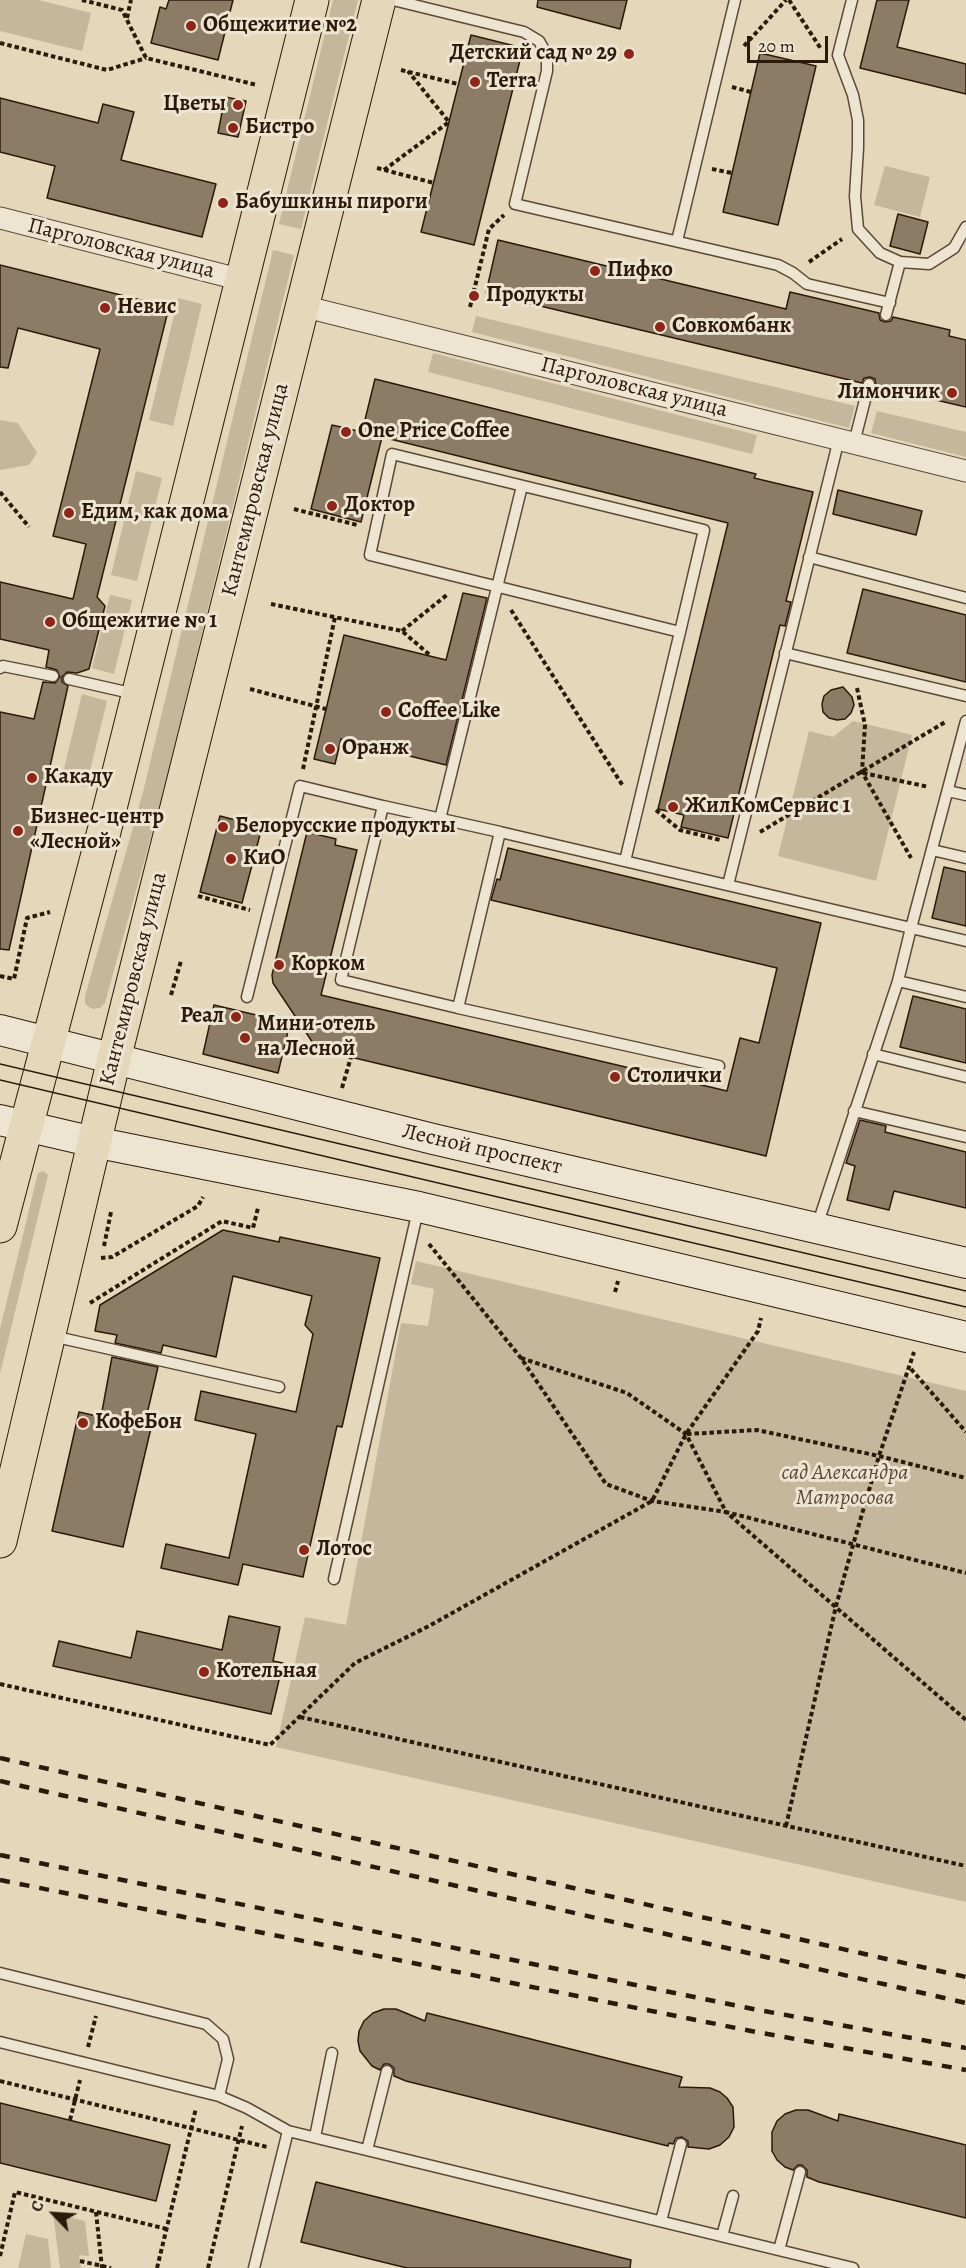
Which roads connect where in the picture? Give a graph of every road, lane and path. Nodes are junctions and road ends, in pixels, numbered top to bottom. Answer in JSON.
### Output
{"nodes":[{"id":1,"x":82,"y":0,"type":"edge"},
{"id":2,"x":131,"y":0,"type":"edge"},
{"id":3,"x":312,"y":0,"type":"edge"},
{"id":4,"x":379,"y":0,"type":"edge"},
{"id":5,"x":393,"y":0,"type":"edge"},
{"id":6,"x":735,"y":0,"type":"edge"},
{"id":7,"x":788,"y":0,"type":"edge"},
{"id":8,"x":852,"y":0,"type":"edge"},
{"id":9,"x":127,"y":19,"type":"junction"},
{"id":10,"x":0,"y":43,"type":"edge"},
{"id":11,"x":744,"y":47,"type":"dead end"},
{"id":12,"x":838,"y":55,"type":"junction"},
{"id":13,"x":146,"y":58,"type":"junction"},
{"id":14,"x":401,"y":70,"type":"dead end"},
{"id":15,"x":408,"y":71,"type":"junction"},
{"id":16,"x":458,"y":84,"type":"dead end"},
{"id":17,"x":257,"y":85,"type":"dead end"},
{"id":18,"x":377,"y":168,"type":"dead end"},
{"id":19,"x":384,"y":170,"type":"junction"},
{"id":20,"x":434,"y":183,"type":"dead end"},
{"id":21,"x":515,"y":204,"type":"junction"},
{"id":22,"x":0,"y":218,"type":"edge"},
{"id":23,"x":966,"y":227,"type":"edge"},
{"id":24,"x":858,"y":229,"type":"junction"},
{"id":25,"x":677,"y":241,"type":"junction"},
{"id":26,"x":900,"y":262,"type":"junction"},
{"id":27,"x":793,"y":273,"type":"junction"},
{"id":28,"x":242,"y":280,"type":"junction"},
{"id":29,"x":890,"y":303,"type":"junction"},
{"id":30,"x":302,"y":306,"type":"junction"},
{"id":31,"x":470,"y":307,"type":"dead end"},
{"id":32,"x":886,"y":315,"type":"dead end"},
{"id":33,"x":869,"y":384,"type":"dead end"},
{"id":34,"x":846,"y":441,"type":"junction"},
{"id":35,"x":966,"y":471,"type":"edge"},
{"id":36,"x":522,"y":486,"type":"junction"},
{"id":37,"x":0,"y":492,"type":"edge"},
{"id":38,"x":294,"y":509,"type":"dead end"},
{"id":39,"x":29,"y":527,"type":"dead end"},
{"id":40,"x":375,"y":529,"type":"junction"},
{"id":41,"x":809,"y":557,"type":"junction"},
{"id":42,"x":466,"y":579,"type":"junction"},
{"id":43,"x":497,"y":586,"type":"junction"},
{"id":44,"x":966,"y":598,"type":"edge"},
{"id":45,"x":271,"y":604,"type":"dead end"},
{"id":46,"x":335,"y":617,"type":"junction"},
{"id":47,"x":402,"y":631,"type":"junction"},
{"id":48,"x":680,"y":632,"type":"junction"},
{"id":49,"x":785,"y":653,"type":"junction"},
{"id":50,"x":431,"y":656,"type":"dead end"},
{"id":51,"x":0,"y":668,"type":"edge"},
{"id":52,"x":853,"y":669,"type":"junction"},
{"id":53,"x":53,"y":676,"type":"dead end"},
{"id":54,"x":69,"y":679,"type":"dead end"},
{"id":55,"x":250,"y":689,"type":"dead end"},
{"id":56,"x":138,"y":695,"type":"junction"},
{"id":57,"x":966,"y":696,"type":"edge"},
{"id":58,"x":316,"y":706,"type":"junction"},
{"id":59,"x":326,"y":709,"type":"dead end"},
{"id":60,"x":961,"y":718,"type":"edge"},
{"id":61,"x":862,"y":772,"type":"junction"},
{"id":62,"x":300,"y":786,"type":"junction"},
{"id":63,"x":948,"y":791,"type":"junction"},
{"id":64,"x":966,"y":795,"type":"edge"},
{"id":65,"x":383,"y":806,"type":"junction"},
{"id":66,"x":638,"y":807,"type":"junction"},
{"id":67,"x":787,"y":818,"type":"dead end"},
{"id":68,"x":440,"y":819,"type":"junction"},
{"id":69,"x":500,"y":832,"type":"junction"},
{"id":70,"x":738,"y":844,"type":"junction"},
{"id":71,"x":932,"y":850,"type":"junction"},
{"id":72,"x":966,"y":858,"type":"edge"},
{"id":73,"x":625,"y":861,"type":"junction"},
{"id":74,"x":924,"y":880,"type":"junction"},
{"id":75,"x":728,"y":885,"type":"junction"},
{"id":76,"x":198,"y":896,"type":"dead end"},
{"id":77,"x":50,"y":912,"type":"dead end"},
{"id":78,"x":267,"y":914,"type":"junction"},
{"id":79,"x":911,"y":928,"type":"junction"},
{"id":80,"x":966,"y":941,"type":"edge"},
{"id":81,"x":181,"y":961,"type":"dead end"},
{"id":82,"x":0,"y":976,"type":"edge"},
{"id":83,"x":898,"y":981,"type":"junction"},
{"id":84,"x":171,"y":995,"type":"dead end"},
{"id":85,"x":247,"y":997,"type":"dead end"},
{"id":86,"x":966,"y":997,"type":"edge"},
{"id":87,"x":458,"y":1008,"type":"junction"},
{"id":88,"x":0,"y":1030,"type":"edge"},
{"id":89,"x":47,"y":1041,"type":"junction"},
{"id":90,"x":873,"y":1054,"type":"junction"},
{"id":91,"x":351,"y":1057,"type":"dead end"},
{"id":92,"x":114,"y":1059,"type":"junction"},
{"id":93,"x":719,"y":1066,"type":"dead end"},
{"id":94,"x":966,"y":1077,"type":"edge"},
{"id":95,"x":342,"y":1092,"type":"dead end"},
{"id":96,"x":854,"y":1111,"type":"junction"},
{"id":97,"x":13,"y":1123,"type":"edge"},
{"id":98,"x":966,"y":1137,"type":"edge"},
{"id":99,"x":94,"y":1142,"type":"junction"},
{"id":100,"x":203,"y":1197,"type":"dead end"},
{"id":101,"x":419,"y":1207,"type":"junction"},
{"id":102,"x":258,"y":1208,"type":"dead end"},
{"id":103,"x":112,"y":1211,"type":"dead end"},
{"id":104,"x":0,"y":1226,"type":"edge"},
{"id":105,"x":816,"y":1229,"type":"junction"},
{"id":106,"x":426,"y":1241,"type":"dead end"},
{"id":107,"x":104,"y":1246,"type":"dead end"},
{"id":108,"x":101,"y":1258,"type":"dead end"},
{"id":109,"x":966,"y":1263,"type":"edge"},
{"id":110,"x":90,"y":1303,"type":"dead end"},
{"id":111,"x":758,"y":1331,"type":"dead end"},
{"id":112,"x":49,"y":1335,"type":"junction"},
{"id":113,"x":966,"y":1337,"type":"edge"},
{"id":114,"x":521,"y":1358,"type":"junction"},
{"id":115,"x":279,"y":1387,"type":"dead end"},
{"id":116,"x":966,"y":1432,"type":"edge"},
{"id":117,"x":686,"y":1434,"type":"junction"},
{"id":118,"x":879,"y":1456,"type":"junction"},
{"id":119,"x":966,"y":1478,"type":"edge"},
{"id":120,"x":652,"y":1501,"type":"junction"},
{"id":121,"x":726,"y":1512,"type":"junction"},
{"id":122,"x":0,"y":1541,"type":"edge"},
{"id":123,"x":853,"y":1545,"type":"junction"},
{"id":124,"x":966,"y":1573,"type":"edge"},
{"id":125,"x":334,"y":1579,"type":"dead end"},
{"id":126,"x":836,"y":1606,"type":"junction"},
{"id":127,"x":0,"y":1684,"type":"edge"},
{"id":128,"x":299,"y":1717,"type":"junction"},
{"id":129,"x":966,"y":1720,"type":"edge"},
{"id":130,"x":786,"y":1826,"type":"junction"},
{"id":131,"x":966,"y":1866,"type":"edge"},
{"id":132,"x":0,"y":1973,"type":"edge"},
{"id":133,"x":0,"y":2042,"type":"edge"},
{"id":134,"x":332,"y":2053,"type":"dead end"},
{"id":135,"x":387,"y":2071,"type":"dead end"},
{"id":136,"x":0,"y":2081,"type":"edge"},
{"id":137,"x":200,"y":2091,"type":"junction"},
{"id":138,"x":219,"y":2096,"type":"junction"},
{"id":139,"x":247,"y":2108,"type":"junction"},
{"id":140,"x":191,"y":2128,"type":"junction"},
{"id":141,"x":288,"y":2131,"type":"junction"},
{"id":142,"x":315,"y":2137,"type":"junction"},
{"id":143,"x":239,"y":2140,"type":"junction"},
{"id":144,"x":681,"y":2144,"type":"dead end"},
{"id":145,"x":367,"y":2150,"type":"junction"},
{"id":146,"x":283,"y":2151,"type":"junction"},
{"id":147,"x":800,"y":2172,"type":"dead end"},
{"id":148,"x":733,"y":2196,"type":"dead end"},
{"id":149,"x":96,"y":2212,"type":"junction"},
{"id":150,"x":661,"y":2222,"type":"junction"},
{"id":151,"x":167,"y":2229,"type":"junction"},
{"id":152,"x":722,"y":2236,"type":"junction"},
{"id":153,"x":779,"y":2250,"type":"junction"},
{"id":154,"x":0,"y":2256,"type":"edge"},
{"id":155,"x":80,"y":2261,"type":"dead end"},
{"id":156,"x":101,"y":2267,"type":"edge"},
{"id":157,"x":111,"y":2268,"type":"edge"},
{"id":158,"x":157,"y":2268,"type":"edge"},
{"id":159,"x":207,"y":2268,"type":"edge"},
{"id":160,"x":254,"y":2268,"type":"edge"},
{"id":161,"x":853,"y":2268,"type":"edge"}],
"edges":[{"from":1,"to":9,"type":"path"},
{"from":2,"to":9,"type":"path"},
{"from":3,"to":28,"type":"main road"},
{"from":4,"to":30,"type":"main road","name":"Кантемировская улица"},
{"from":5,"to":21,"type":"lane"},
{"from":6,"to":25,"type":"lane"},
{"from":7,"to":11,"type":"path"},
{"from":7,"to":12,"type":"path"},
{"from":8,"to":12,"type":"lane"},
{"from":9,"to":13,"type":"path"},
{"from":10,"to":13,"type":"path"},
{"from":12,"to":24,"type":"lane"},
{"from":13,"to":17,"type":"path"},
{"from":14,"to":15,"type":"path"},
{"from":15,"to":16,"type":"path"},
{"from":15,"to":19,"type":"path"},
{"from":18,"to":19,"type":"path"},
{"from":19,"to":20,"type":"path"},
{"from":21,"to":25,"type":"lane"},
{"from":21,"to":31,"type":"path"},
{"from":22,"to":28,"type":"street","name":"Парголовская улица"},
{"from":23,"to":26,"type":"lane"},
{"from":24,"to":26,"type":"lane"},
{"from":24,"to":27,"type":"path"},
{"from":25,"to":27,"type":"lane"},
{"from":26,"to":29,"type":"lane"},
{"from":27,"to":29,"type":"lane"},
{"from":28,"to":56,"type":"main road"},
{"from":29,"to":32,"type":"lane"},
{"from":30,"to":34,"type":"street","name":"Парголовская улица"},
{"from":30,"to":92,"type":"main road","name":"Кантемировская улица"},
{"from":33,"to":34,"type":"lane"},
{"from":34,"to":35,"type":"street","name":"Парголовская улица"},
{"from":34,"to":41,"type":"lane"},
{"from":36,"to":40,"type":"lane"},
{"from":36,"to":43,"type":"lane"},
{"from":36,"to":48,"type":"lane"},
{"from":37,"to":39,"type":"path"},
{"from":38,"to":40,"type":"path"},
{"from":40,"to":42,"type":"lane"},
{"from":41,"to":44,"type":"lane"},
{"from":41,"to":49,"type":"lane"},
{"from":42,"to":43,"type":"lane"},
{"from":42,"to":47,"type":"path"},
{"from":43,"to":48,"type":"lane"},
{"from":43,"to":66,"type":"path"},
{"from":43,"to":68,"type":"lane"},
{"from":45,"to":46,"type":"path"},
{"from":46,"to":47,"type":"path"},
{"from":46,"to":58,"type":"path"},
{"from":47,"to":50,"type":"path"},
{"from":48,"to":66,"type":"lane"},
{"from":49,"to":52,"type":"lane"},
{"from":49,"to":70,"type":"lane"},
{"from":51,"to":53,"type":"lane"},
{"from":52,"to":57,"type":"lane"},
{"from":52,"to":61,"type":"path"},
{"from":54,"to":56,"type":"lane"},
{"from":55,"to":58,"type":"path"},
{"from":56,"to":89,"type":"main road"},
{"from":58,"to":59,"type":"path"},
{"from":58,"to":62,"type":"path"},
{"from":60,"to":61,"type":"path"},
{"from":60,"to":63,"type":"lane"},
{"from":61,"to":63,"type":"path"},
{"from":61,"to":67,"type":"path"},
{"from":61,"to":74,"type":"path"},
{"from":62,"to":65,"type":"lane"},
{"from":62,"to":78,"type":"lane"},
{"from":63,"to":64,"type":"lane"},
{"from":63,"to":71,"type":"lane"},
{"from":65,"to":68,"type":"lane"},
{"from":65,"to":87,"type":"lane"},
{"from":66,"to":70,"type":"path"},
{"from":66,"to":73,"type":"lane"},
{"from":68,"to":69,"type":"lane"},
{"from":69,"to":73,"type":"lane"},
{"from":69,"to":87,"type":"lane"},
{"from":70,"to":75,"type":"lane"},
{"from":71,"to":72,"type":"lane"},
{"from":71,"to":74,"type":"lane"},
{"from":73,"to":75,"type":"lane"},
{"from":74,"to":79,"type":"lane"},
{"from":75,"to":79,"type":"lane"},
{"from":76,"to":78,"type":"path"},
{"from":77,"to":82,"type":"path"},
{"from":78,"to":85,"type":"lane"},
{"from":79,"to":80,"type":"lane"},
{"from":79,"to":83,"type":"lane"},
{"from":81,"to":84,"type":"path"},
{"from":83,"to":86,"type":"lane"},
{"from":83,"to":90,"type":"lane"},
{"from":87,"to":93,"type":"lane"},
{"from":88,"to":89,"type":"main road","name":"Лесной проспект"},
{"from":89,"to":92,"type":"main road","name":"Лесной проспект"},
{"from":89,"to":97,"type":"main road"},
{"from":90,"to":94,"type":"lane"},
{"from":90,"to":96,"type":"lane"},
{"from":91,"to":95,"type":"path"},
{"from":92,"to":99,"type":"main road","name":"Кантемировская улица"},
{"from":92,"to":105,"type":"main road","name":"Лесной проспект"},
{"from":96,"to":98,"type":"lane"},
{"from":96,"to":105,"type":"lane"},
{"from":97,"to":99,"type":"main road"},
{"from":97,"to":104,"type":"main road"},
{"from":99,"to":101,"type":"main road"},
{"from":99,"to":112,"type":"main road","name":"Кантемировская улица"},
{"from":100,"to":108,"type":"path"},
{"from":101,"to":113,"type":"main road"},
{"from":101,"to":125,"type":"lane"},
{"from":102,"to":110,"type":"path"},
{"from":103,"to":107,"type":"path"},
{"from":105,"to":109,"type":"main road","name":"Лесной проспект"},
{"from":106,"to":114,"type":"path"},
{"from":111,"to":117,"type":"path"},
{"from":112,"to":115,"type":"lane"},
{"from":112,"to":122,"type":"main road","name":"Кантемировская улица"},
{"from":114,"to":117,"type":"path"},
{"from":114,"to":120,"type":"path"},
{"from":116,"to":118,"type":"path"},
{"from":117,"to":118,"type":"path"},
{"from":117,"to":120,"type":"path"},
{"from":117,"to":121,"type":"path"},
{"from":118,"to":119,"type":"path"},
{"from":118,"to":123,"type":"path"},
{"from":120,"to":121,"type":"path"},
{"from":120,"to":128,"type":"path"},
{"from":121,"to":123,"type":"path"},
{"from":121,"to":126,"type":"path"},
{"from":123,"to":124,"type":"path"},
{"from":123,"to":126,"type":"path"},
{"from":126,"to":129,"type":"path"},
{"from":126,"to":130,"type":"path"},
{"from":127,"to":128,"type":"path"},
{"from":128,"to":130,"type":"path"},
{"from":130,"to":131,"type":"path"},
{"from":132,"to":138,"type":"lane"},
{"from":133,"to":137,"type":"lane"},
{"from":134,"to":142,"type":"lane"},
{"from":135,"to":145,"type":"lane"},
{"from":136,"to":140,"type":"path"},
{"from":137,"to":138,"type":"lane"},
{"from":137,"to":140,"type":"path"},
{"from":138,"to":139,"type":"lane"},
{"from":139,"to":141,"type":"lane"},
{"from":139,"to":143,"type":"path"},
{"from":140,"to":143,"type":"path"},
{"from":140,"to":151,"type":"path"},
{"from":141,"to":142,"type":"lane"},
{"from":141,"to":146,"type":"lane"},
{"from":142,"to":145,"type":"lane"},
{"from":143,"to":146,"type":"path"},
{"from":143,"to":159,"type":"path"},
{"from":144,"to":150,"type":"lane"},
{"from":145,"to":150,"type":"lane"},
{"from":146,"to":160,"type":"lane"},
{"from":147,"to":153,"type":"lane"},
{"from":148,"to":152,"type":"lane"},
{"from":149,"to":151,"type":"path"},
{"from":149,"to":154,"type":"path"},
{"from":149,"to":156,"type":"path"},
{"from":150,"to":152,"type":"lane"},
{"from":151,"to":158,"type":"path"},
{"from":152,"to":153,"type":"lane"},
{"from":153,"to":161,"type":"lane"},
{"from":155,"to":156,"type":"path"},
{"from":156,"to":157,"type":"path"}]}
